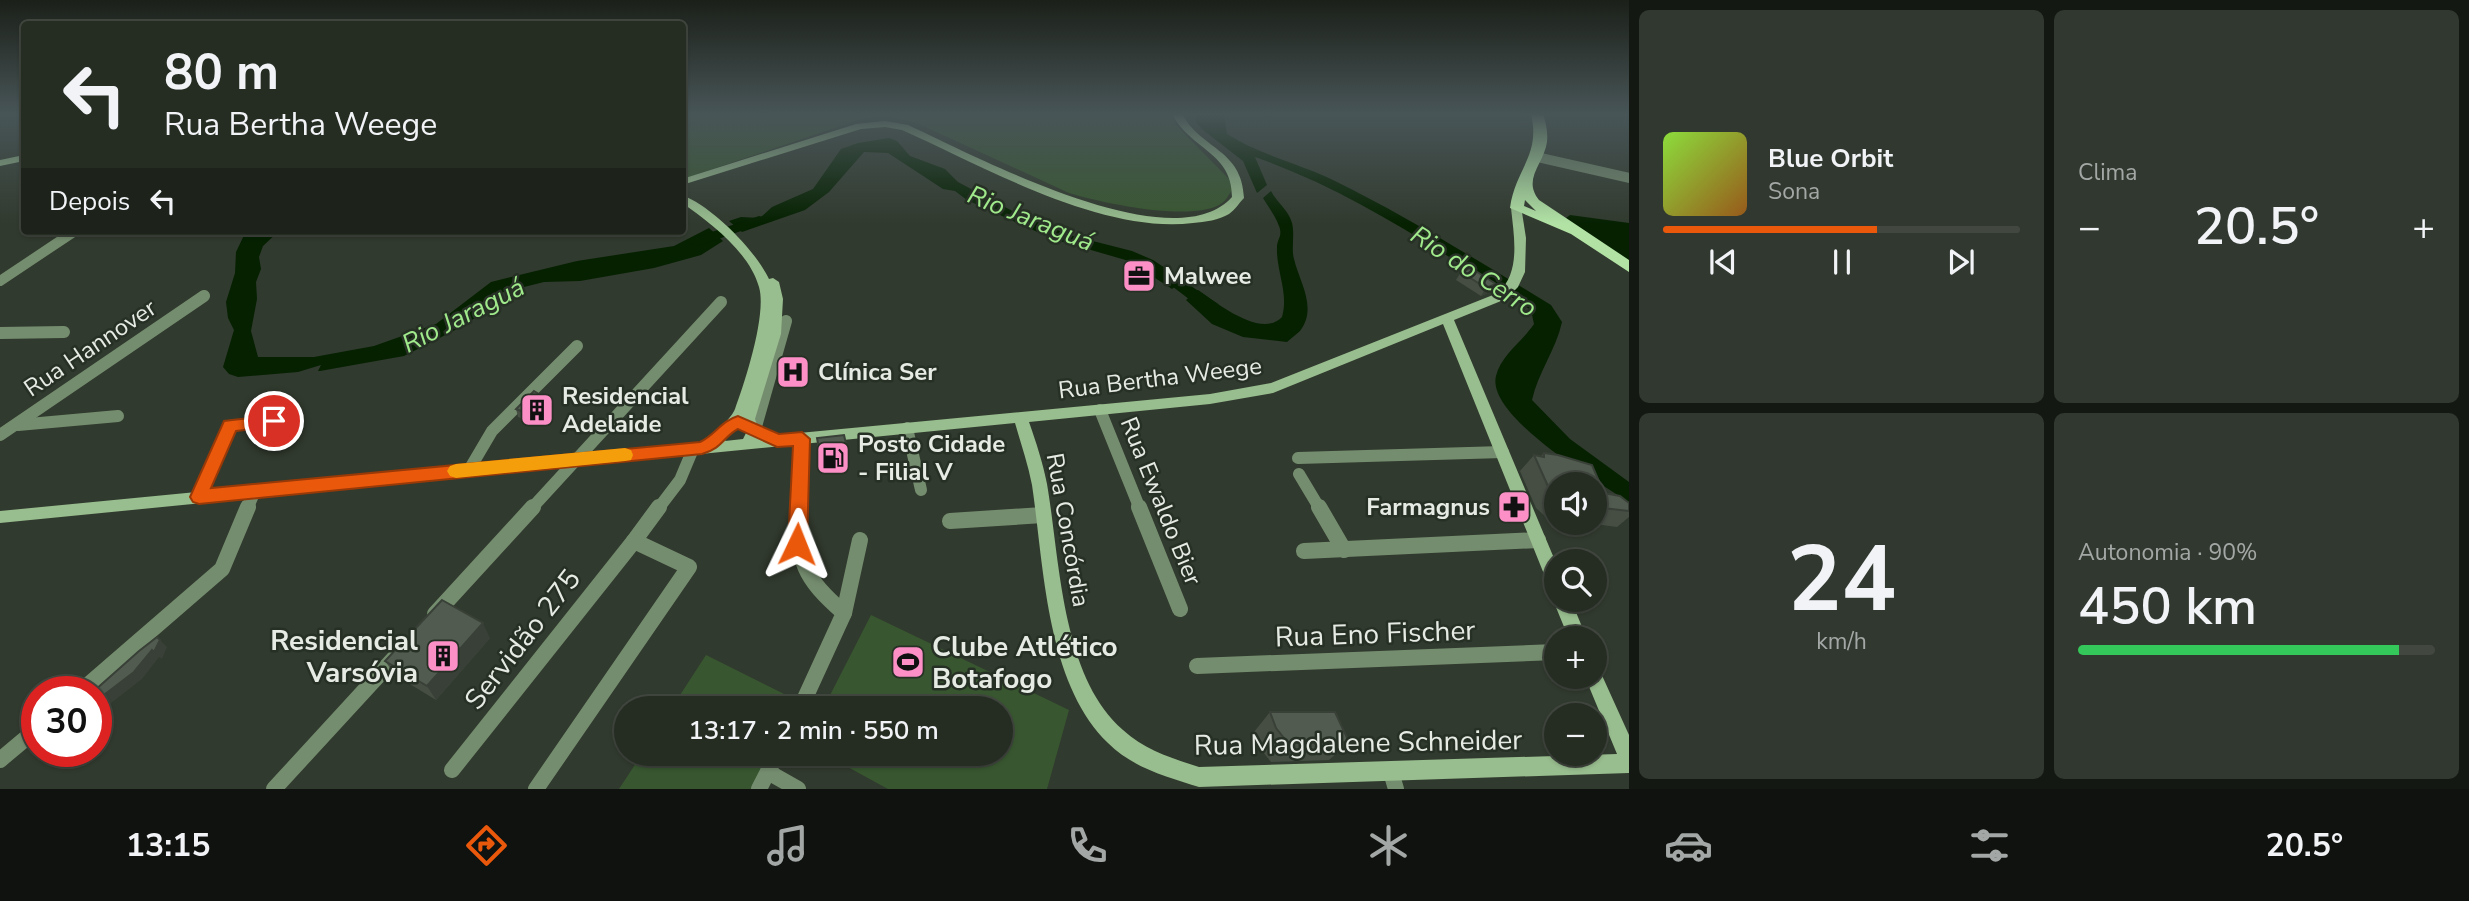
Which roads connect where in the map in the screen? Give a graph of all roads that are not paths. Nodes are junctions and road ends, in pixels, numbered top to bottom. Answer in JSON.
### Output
{"nodes":[{"id":1,"x":783,"y":151,"type":"edge"},
{"id":2,"x":957,"y":151,"type":"edge"},
{"id":3,"x":1214,"y":151,"type":"edge"},
{"id":4,"x":1538,"y":151,"type":"edge"},
{"id":5,"x":1536,"y":157,"type":"junction"},
{"id":6,"x":21,"y":159,"type":"edge"},
{"id":7,"x":0,"y":163,"type":"edge"},
{"id":8,"x":1629,"y":178,"type":"edge"},
{"id":9,"x":1525,"y":182,"type":"junction"},
{"id":10,"x":686,"y":186,"type":"edge"},
{"id":11,"x":686,"y":187,"type":"edge"},
{"id":12,"x":686,"y":201,"type":"edge"},
{"id":13,"x":1521,"y":210,"type":"junction"},
{"id":14,"x":710,"y":216,"type":"junction"},
{"id":15,"x":1571,"y":230,"type":"junction"},
{"id":16,"x":69,"y":235,"type":"edge"},
{"id":17,"x":736,"y":240,"type":"junction"},
{"id":18,"x":1629,"y":267,"type":"edge"},
{"id":19,"x":0,"y":281,"type":"edge"},
{"id":20,"x":204,"y":296,"type":"dead end"},
{"id":21,"x":721,"y":302,"type":"dead end"},
{"id":22,"x":1448,"y":320,"type":"junction"},
{"id":23,"x":786,"y":321,"type":"dead end"},
{"id":24,"x":1425,"y":328,"type":"junction"},
{"id":25,"x":65,"y":332,"type":"dead end"},
{"id":26,"x":0,"y":333,"type":"edge"},
{"id":27,"x":1457,"y":338,"type":"junction"},
{"id":28,"x":577,"y":346,"type":"dead end"},
{"id":29,"x":1100,"y":410,"type":"junction"},
{"id":30,"x":118,"y":416,"type":"dead end"},
{"id":31,"x":1020,"y":417,"type":"junction"},
{"id":32,"x":274,"y":421,"type":"dead end"},
{"id":33,"x":734,"y":422,"type":"junction"},
{"id":34,"x":14,"y":425,"type":"junction"},
{"id":35,"x":906,"y":428,"type":"junction"},
{"id":36,"x":751,"y":434,"type":"junction"},
{"id":37,"x":0,"y":435,"type":"edge"},
{"id":38,"x":802,"y":439,"type":"junction"},
{"id":39,"x":726,"y":441,"type":"junction"},
{"id":40,"x":698,"y":448,"type":"junction"},
{"id":41,"x":1503,"y":452,"type":"junction"},
{"id":42,"x":1298,"y":458,"type":"dead end"},
{"id":43,"x":579,"y":459,"type":"junction"},
{"id":44,"x":470,"y":470,"type":"junction"},
{"id":45,"x":1299,"y":474,"type":"dead end"},
{"id":46,"x":255,"y":491,"type":"junction"},
{"id":47,"x":921,"y":491,"type":"dead end"},
{"id":48,"x":199,"y":497,"type":"junction"},
{"id":49,"x":1043,"y":515,"type":"junction"},
{"id":50,"x":6,"y":517,"type":"edge"},
{"id":51,"x":950,"y":521,"type":"dead end"},
{"id":52,"x":0,"y":527,"type":"edge"},
{"id":53,"x":860,"y":540,"type":"dead end"},
{"id":54,"x":1538,"y":540,"type":"junction"},
{"id":55,"x":634,"y":541,"type":"junction"},
{"id":56,"x":1344,"y":550,"type":"junction"},
{"id":57,"x":1304,"y":551,"type":"dead end"},
{"id":58,"x":1544,"y":555,"type":"edge"},
{"id":59,"x":1180,"y":609,"type":"dead end"},
{"id":60,"x":844,"y":613,"type":"junction"},
{"id":61,"x":1544,"y":652,"type":"edge"},
{"id":62,"x":1197,"y":666,"type":"dead end"},
{"id":63,"x":98,"y":676,"type":"edge"},
{"id":64,"x":1599,"y":689,"type":"edge"},
{"id":65,"x":806,"y":696,"type":"edge"},
{"id":66,"x":1104,"y":725,"type":"joint"},
{"id":67,"x":21,"y":742,"type":"edge"},
{"id":68,"x":1629,"y":758,"type":"edge"},
{"id":69,"x":0,"y":760,"type":"edge"},
{"id":70,"x":1629,"y":763,"type":"edge"},
{"id":71,"x":771,"y":766,"type":"edge"},
{"id":72,"x":452,"y":770,"type":"dead end"},
{"id":73,"x":768,"y":772,"type":"junction"},
{"id":74,"x":1394,"y":781,"type":"edge"},
{"id":75,"x":274,"y":789,"type":"edge"},
{"id":76,"x":536,"y":789,"type":"edge"},
{"id":77,"x":759,"y":789,"type":"edge"},
{"id":78,"x":797,"y":789,"type":"edge"}],
"edges":[{"from":1,"to":10,"type":"main road"},
{"from":2,"to":3,"type":"main road"},
{"from":4,"to":5,"type":"main road"},
{"from":5,"to":8,"type":"street"},
{"from":5,"to":9,"type":"main road"},
{"from":6,"to":7,"type":"main road"},
{"from":9,"to":13,"type":"main road"},
{"from":9,"to":15,"type":"main road"},
{"from":11,"to":14,"type":"main road"},
{"from":12,"to":14,"type":"main road"},
{"from":13,"to":15,"type":"main road"},
{"from":13,"to":22,"type":"main road","name":"Rua Bertha Weege"},
{"from":14,"to":17,"type":"main road"},
{"from":15,"to":18,"type":"main road"},
{"from":16,"to":19,"type":"street"},
{"from":17,"to":33,"type":"main road"},
{"from":17,"to":36,"type":"main road"},
{"from":20,"to":34,"type":"street","name":"Rua Hannover"},
{"from":21,"to":43,"type":"street"},
{"from":22,"to":24,"type":"main road","name":"Rua Bertha Weege"},
{"from":22,"to":27,"type":"main road"},
{"from":23,"to":36,"type":"street"},
{"from":24,"to":27,"type":"main road"},
{"from":24,"to":29,"type":"main road","name":"Rua Bertha Weege"},
{"from":25,"to":26,"type":"street"},
{"from":27,"to":41,"type":"main road"},
{"from":28,"to":44,"type":"street"},
{"from":29,"to":31,"type":"main road","name":"Rua Bertha Weege"},
{"from":29,"to":59,"type":"street","name":"Rua Ewaldo Bier"},
{"from":30,"to":34,"type":"street"},
{"from":31,"to":35,"type":"main road","name":"Rua Bertha Weege"},
{"from":31,"to":49,"type":"main road","name":"Rua Concórdia"},
{"from":32,"to":48,"type":"street"},
{"from":33,"to":36,"type":"main road"},
{"from":33,"to":39,"type":"main road"},
{"from":34,"to":37,"type":"street","name":"Rua Hannover"},
{"from":35,"to":38,"type":"main road","name":"Rua Bertha Weege"},
{"from":35,"to":47,"type":"street"},
{"from":36,"to":38,"type":"main road","name":"Rua Bertha Weege"},
{"from":36,"to":39,"type":"main road","name":"Rua Bertha Weege"},
{"from":38,"to":60,"type":"street"},
{"from":39,"to":40,"type":"main road","name":"Rua Bertha Weege"},
{"from":40,"to":43,"type":"main road","name":"Rua Bertha Weege"},
{"from":40,"to":55,"type":"street","name":"Servidão 275"},
{"from":41,"to":42,"type":"street"},
{"from":41,"to":54,"type":"main road"},
{"from":43,"to":44,"type":"main road","name":"Rua Bertha Weege"},
{"from":43,"to":75,"type":"street"},
{"from":44,"to":46,"type":"main road","name":"Rua Bertha Weege"},
{"from":45,"to":56,"type":"street"},
{"from":46,"to":48,"type":"main road","name":"Rua Bertha Weege"},
{"from":46,"to":63,"type":"street"},
{"from":48,"to":50,"type":"main road","name":"Rua Bertha Weege"},
{"from":49,"to":51,"type":"street"},
{"from":49,"to":66,"type":"main road","name":"Rua Concórdia"},
{"from":50,"to":52,"type":"street"},
{"from":53,"to":60,"type":"street"},
{"from":54,"to":56,"type":"street"},
{"from":54,"to":58,"type":"main road"},
{"from":55,"to":72,"type":"street","name":"Servidão 275"},
{"from":55,"to":76,"type":"street"},
{"from":56,"to":57,"type":"street"},
{"from":60,"to":65,"type":"street"},
{"from":61,"to":62,"type":"street","name":"Rua Eno Fischer"},
{"from":64,"to":68,"type":"main road"},
{"from":66,"to":74,"type":"main road","name":"Rua Magdalene Schneider"},
{"from":67,"to":69,"type":"street"},
{"from":70,"to":74,"type":"main road","name":"Rua Magdalene Schneider"},
{"from":71,"to":73,"type":"street"},
{"from":73,"to":77,"type":"street"},
{"from":73,"to":78,"type":"street"}]}
